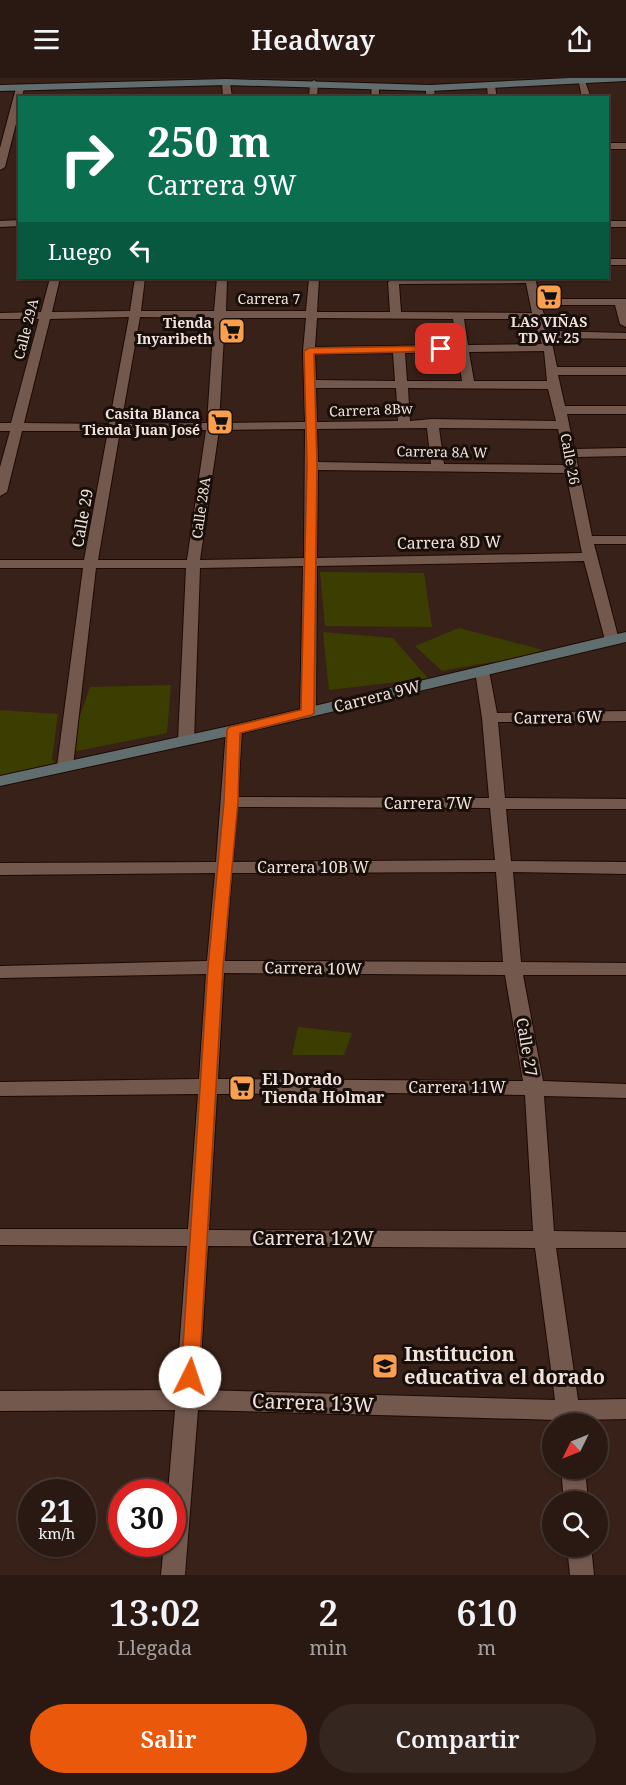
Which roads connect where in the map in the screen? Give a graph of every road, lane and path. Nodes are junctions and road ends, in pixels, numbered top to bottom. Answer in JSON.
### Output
{"nodes":[{"id":1,"x":626,"y":78,"type":"edge"},
{"id":2,"x":581,"y":80,"type":"junction"},
{"id":3,"x":226,"y":82,"type":"junction"},
{"id":4,"x":314,"y":83,"type":"junction"},
{"id":5,"x":375,"y":86,"type":"junction"},
{"id":6,"x":491,"y":86,"type":"junction"},
{"id":7,"x":0,"y":88,"type":"edge"},
{"id":8,"x":20,"y":88,"type":"junction"},
{"id":9,"x":431,"y":93,"type":"edge"},
{"id":10,"x":228,"y":96,"type":"edge"},
{"id":11,"x":314,"y":96,"type":"edge"},
{"id":12,"x":375,"y":96,"type":"edge"},
{"id":13,"x":494,"y":96,"type":"edge"},
{"id":14,"x":586,"y":96,"type":"edge"},
{"id":15,"x":3,"y":144,"type":"edge"},
{"id":16,"x":609,"y":146,"type":"edge"},
{"id":17,"x":626,"y":146,"type":"edge"},
{"id":18,"x":0,"y":167,"type":"edge"},
{"id":19,"x":0,"y":224,"type":"edge"},
{"id":20,"x":18,"y":224,"type":"edge"},
{"id":21,"x":609,"y":224,"type":"edge"},
{"id":22,"x":626,"y":224,"type":"edge"},
{"id":23,"x":609,"y":262,"type":"edge"},
{"id":24,"x":626,"y":262,"type":"edge"},
{"id":25,"x":54,"y":279,"type":"edge"},
{"id":26,"x":140,"y":279,"type":"edge"},
{"id":27,"x":222,"y":279,"type":"edge"},
{"id":28,"x":314,"y":279,"type":"edge"},
{"id":29,"x":447,"y":279,"type":"edge"},
{"id":30,"x":530,"y":279,"type":"edge"},
{"id":31,"x":537,"y":302,"type":"junction"},
{"id":32,"x":623,"y":302,"type":"edge"},
{"id":33,"x":135,"y":314,"type":"junction"},
{"id":34,"x":219,"y":314,"type":"junction"},
{"id":35,"x":312,"y":314,"type":"junction"},
{"id":36,"x":46,"y":315,"type":"junction"},
{"id":37,"x":396,"y":315,"type":"junction"},
{"id":38,"x":458,"y":315,"type":"junction"},
{"id":39,"x":0,"y":316,"type":"edge"},
{"id":40,"x":538,"y":316,"type":"junction"},
{"id":41,"x":626,"y":324,"type":"edge"},
{"id":42,"x":546,"y":334,"type":"junction"},
{"id":43,"x":626,"y":336,"type":"edge"},
{"id":44,"x":549,"y":347,"type":"junction"},
{"id":45,"x":462,"y":349,"type":"junction"},
{"id":46,"x":399,"y":350,"type":"junction"},
{"id":47,"x":309,"y":351,"type":"junction"},
{"id":48,"x":551,"y":371,"type":"junction"},
{"id":49,"x":626,"y":371,"type":"edge"},
{"id":50,"x":310,"y":384,"type":"junction"},
{"id":51,"x":468,"y":384,"type":"junction"},
{"id":52,"x":400,"y":385,"type":"junction"},
{"id":53,"x":553,"y":385,"type":"junction"},
{"id":54,"x":560,"y":410,"type":"junction"},
{"id":55,"x":626,"y":410,"type":"edge"},
{"id":56,"x":404,"y":423,"type":"junction"},
{"id":57,"x":432,"y":423,"type":"junction"},
{"id":58,"x":563,"y":425,"type":"junction"},
{"id":59,"x":213,"y":426,"type":"junction"},
{"id":60,"x":0,"y":427,"type":"edge"},
{"id":61,"x":16,"y":427,"type":"junction"},
{"id":62,"x":310,"y":427,"type":"junction"},
{"id":63,"x":115,"y":429,"type":"junction"},
{"id":64,"x":626,"y":452,"type":"edge"},
{"id":65,"x":568,"y":453,"type":"junction"},
{"id":66,"x":312,"y":465,"type":"junction"},
{"id":67,"x":438,"y":467,"type":"junction"},
{"id":68,"x":572,"y":469,"type":"junction"},
{"id":69,"x":0,"y":492,"type":"edge"},
{"id":70,"x":586,"y":540,"type":"junction"},
{"id":71,"x":626,"y":540,"type":"edge"},
{"id":72,"x":590,"y":557,"type":"junction"},
{"id":73,"x":309,"y":562,"type":"junction"},
{"id":74,"x":0,"y":564,"type":"edge"},
{"id":75,"x":90,"y":564,"type":"junction"},
{"id":76,"x":193,"y":564,"type":"junction"},
{"id":77,"x":619,"y":638,"type":"edge"},
{"id":78,"x":482,"y":671,"type":"junction"},
{"id":79,"x":308,"y":713,"type":"junction"},
{"id":80,"x":626,"y":716,"type":"edge"},
{"id":81,"x":490,"y":718,"type":"junction"},
{"id":82,"x":234,"y":730,"type":"junction"},
{"id":83,"x":186,"y":740,"type":"junction"},
{"id":84,"x":65,"y":766,"type":"junction"},
{"id":85,"x":0,"y":781,"type":"edge"},
{"id":86,"x":231,"y":802,"type":"junction"},
{"id":87,"x":497,"y":804,"type":"junction"},
{"id":88,"x":626,"y":804,"type":"edge"},
{"id":89,"x":504,"y":866,"type":"junction"},
{"id":90,"x":223,"y":868,"type":"junction"},
{"id":91,"x":626,"y":868,"type":"edge"},
{"id":92,"x":0,"y":869,"type":"edge"},
{"id":93,"x":216,"y":967,"type":"junction"},
{"id":94,"x":626,"y":969,"type":"edge"},
{"id":95,"x":513,"y":970,"type":"junction"},
{"id":96,"x":0,"y":972,"type":"edge"},
{"id":97,"x":210,"y":1086,"type":"junction"},
{"id":98,"x":534,"y":1087,"type":"junction"},
{"id":99,"x":0,"y":1089,"type":"edge"},
{"id":100,"x":626,"y":1091,"type":"edge"},
{"id":101,"x":0,"y":1237,"type":"edge"},
{"id":102,"x":199,"y":1237,"type":"junction"},
{"id":103,"x":544,"y":1239,"type":"junction"},
{"id":104,"x":626,"y":1240,"type":"edge"},
{"id":105,"x":188,"y":1400,"type":"junction"},
{"id":106,"x":0,"y":1401,"type":"edge"},
{"id":107,"x":626,"y":1409,"type":"edge"},
{"id":108,"x":568,"y":1413,"type":"edge"},
{"id":109,"x":598,"y":1413,"type":"edge"},
{"id":110,"x":542,"y":1416,"type":"edge"},
{"id":111,"x":580,"y":1557,"type":"edge"},
{"id":112,"x":173,"y":1575,"type":"edge"},
{"id":113,"x":582,"y":1575,"type":"edge"}],
"edges":[{"from":1,"to":2,"type":"street"},
{"from":2,"to":6,"type":"street"},
{"from":2,"to":14,"type":"street"},
{"from":3,"to":4,"type":"street"},
{"from":3,"to":8,"type":"street"},
{"from":3,"to":10,"type":"street"},
{"from":4,"to":5,"type":"street"},
{"from":4,"to":11,"type":"street"},
{"from":5,"to":9,"type":"street"},
{"from":5,"to":12,"type":"street"},
{"from":6,"to":9,"type":"street"},
{"from":6,"to":13,"type":"street"},
{"from":7,"to":8,"type":"street"},
{"from":8,"to":15,"type":"street"},
{"from":15,"to":18,"type":"street"},
{"from":16,"to":17,"type":"street"},
{"from":19,"to":20,"type":"street"},
{"from":21,"to":22,"type":"street"},
{"from":23,"to":24,"type":"street"},
{"from":25,"to":36,"type":"street","name":"Calle 29A"},
{"from":26,"to":33,"type":"street","name":"Calle 29"},
{"from":27,"to":34,"type":"street","name":"Calle 28A"},
{"from":28,"to":35,"type":"street"},
{"from":29,"to":30,"type":"street"},
{"from":29,"to":37,"type":"street"},
{"from":30,"to":31,"type":"street","name":"Calle 26"},
{"from":31,"to":32,"type":"street"},
{"from":31,"to":40,"type":"street","name":"Calle 26"},
{"from":32,"to":41,"type":"street"},
{"from":33,"to":34,"type":"street","name":"Carrera 7"},
{"from":33,"to":36,"type":"street","name":"Carrera 7"},
{"from":33,"to":63,"type":"street","name":"Calle 29"},
{"from":34,"to":35,"type":"street","name":"Carrera 7"},
{"from":34,"to":59,"type":"street","name":"Calle 28A"},
{"from":35,"to":37,"type":"street","name":"Carrera 7"},
{"from":35,"to":47,"type":"street"},
{"from":36,"to":39,"type":"street","name":"Carrera 7"},
{"from":36,"to":61,"type":"street","name":"Calle 29A"},
{"from":37,"to":38,"type":"street","name":"Carrera 7"},
{"from":38,"to":40,"type":"street","name":"Carrera 7"},
{"from":38,"to":45,"type":"street"},
{"from":40,"to":42,"type":"street","name":"Calle 26"},
{"from":42,"to":43,"type":"street"},
{"from":42,"to":44,"type":"street","name":"Calle 26"},
{"from":44,"to":45,"type":"street"},
{"from":44,"to":48,"type":"street","name":"Calle 26"},
{"from":45,"to":46,"type":"street"},
{"from":45,"to":51,"type":"street"},
{"from":46,"to":47,"type":"street"},
{"from":46,"to":52,"type":"street"},
{"from":47,"to":50,"type":"street"},
{"from":48,"to":49,"type":"street"},
{"from":48,"to":53,"type":"street","name":"Calle 26"},
{"from":50,"to":52,"type":"street"},
{"from":50,"to":62,"type":"street"},
{"from":51,"to":52,"type":"street"},
{"from":51,"to":53,"type":"street"},
{"from":52,"to":56,"type":"street"},
{"from":53,"to":54,"type":"street","name":"Calle 26"},
{"from":54,"to":55,"type":"street"},
{"from":54,"to":58,"type":"street","name":"Calle 26"},
{"from":56,"to":57,"type":"street","name":"Carrera 8Bw"},
{"from":56,"to":62,"type":"street","name":"Carrera 8Bw"},
{"from":57,"to":58,"type":"street","name":"Carrera 8Bw"},
{"from":57,"to":67,"type":"street"},
{"from":58,"to":65,"type":"street","name":"Calle 26"},
{"from":59,"to":62,"type":"street","name":"Carrera 8Bw"},
{"from":59,"to":63,"type":"street","name":"Carrera 8Bw"},
{"from":59,"to":76,"type":"street","name":"Calle 28A"},
{"from":60,"to":61,"type":"street","name":"Carrera 8Bw"},
{"from":61,"to":63,"type":"street","name":"Carrera 8Bw"},
{"from":61,"to":69,"type":"street","name":"Calle 29A"},
{"from":62,"to":66,"type":"street"},
{"from":63,"to":75,"type":"street","name":"Calle 29"},
{"from":64,"to":65,"type":"street"},
{"from":65,"to":68,"type":"street","name":"Calle 26"},
{"from":66,"to":67,"type":"street","name":"Carrera 8A W"},
{"from":66,"to":73,"type":"street"},
{"from":67,"to":68,"type":"street","name":"Carrera 8A W"},
{"from":68,"to":70,"type":"street","name":"Calle 26"},
{"from":70,"to":71,"type":"street"},
{"from":70,"to":72,"type":"street","name":"Calle 26"},
{"from":72,"to":73,"type":"street","name":"Carrera 8D W"},
{"from":72,"to":77,"type":"street","name":"Calle 26"},
{"from":73,"to":76,"type":"street","name":"Carrera 8D W"},
{"from":73,"to":79,"type":"street"},
{"from":74,"to":75,"type":"street","name":"Carrera 8D W"},
{"from":75,"to":76,"type":"street","name":"Carrera 8D W"},
{"from":75,"to":84,"type":"street","name":"Calle 29"},
{"from":76,"to":83,"type":"street","name":"Calle 28A"},
{"from":77,"to":78,"type":"street","name":"Carrera 9W"},
{"from":78,"to":79,"type":"street","name":"Carrera 9W"},
{"from":78,"to":81,"type":"street","name":"Calle 27"},
{"from":79,"to":82,"type":"street","name":"Carrera 9W"},
{"from":80,"to":81,"type":"street","name":"Carrera 6W"},
{"from":81,"to":87,"type":"street","name":"Calle 27"},
{"from":82,"to":83,"type":"street","name":"Carrera 9W"},
{"from":82,"to":86,"type":"street"},
{"from":83,"to":84,"type":"street","name":"Carrera 9W"},
{"from":84,"to":85,"type":"street","name":"Carrera 9W"},
{"from":86,"to":87,"type":"street","name":"Carrera 7W"},
{"from":86,"to":90,"type":"street"},
{"from":87,"to":88,"type":"street","name":"Carrera 7W"},
{"from":87,"to":89,"type":"street","name":"Calle 27"},
{"from":89,"to":90,"type":"street","name":"Carrera 10B W"},
{"from":89,"to":91,"type":"street","name":"Carrera 10B W"},
{"from":89,"to":95,"type":"street","name":"Calle 27"},
{"from":90,"to":92,"type":"street","name":"Carrera 10B W"},
{"from":90,"to":93,"type":"street"},
{"from":93,"to":95,"type":"street","name":"Carrera 10W"},
{"from":93,"to":96,"type":"street","name":"Carrera 10W"},
{"from":93,"to":97,"type":"street"},
{"from":94,"to":95,"type":"street","name":"Carrera 10W"},
{"from":95,"to":98,"type":"street","name":"Calle 27"},
{"from":97,"to":98,"type":"street","name":"Carrera 11W"},
{"from":97,"to":99,"type":"street","name":"Carrera 11W"},
{"from":97,"to":102,"type":"street"},
{"from":98,"to":100,"type":"street","name":"Carrera 11W"},
{"from":98,"to":103,"type":"street","name":"Calle 27"},
{"from":101,"to":102,"type":"street","name":"Carrera 12W"},
{"from":102,"to":103,"type":"street","name":"Carrera 12W"},
{"from":102,"to":105,"type":"street"},
{"from":103,"to":104,"type":"street","name":"Carrera 12W"},
{"from":103,"to":108,"type":"street","name":"Calle 27"},
{"from":105,"to":106,"type":"street","name":"Carrera 13W"},
{"from":105,"to":110,"type":"street","name":"Carrera 13W"},
{"from":105,"to":112,"type":"street"},
{"from":107,"to":109,"type":"street","name":"Carrera 13W"},
{"from":111,"to":113,"type":"street"}]}
